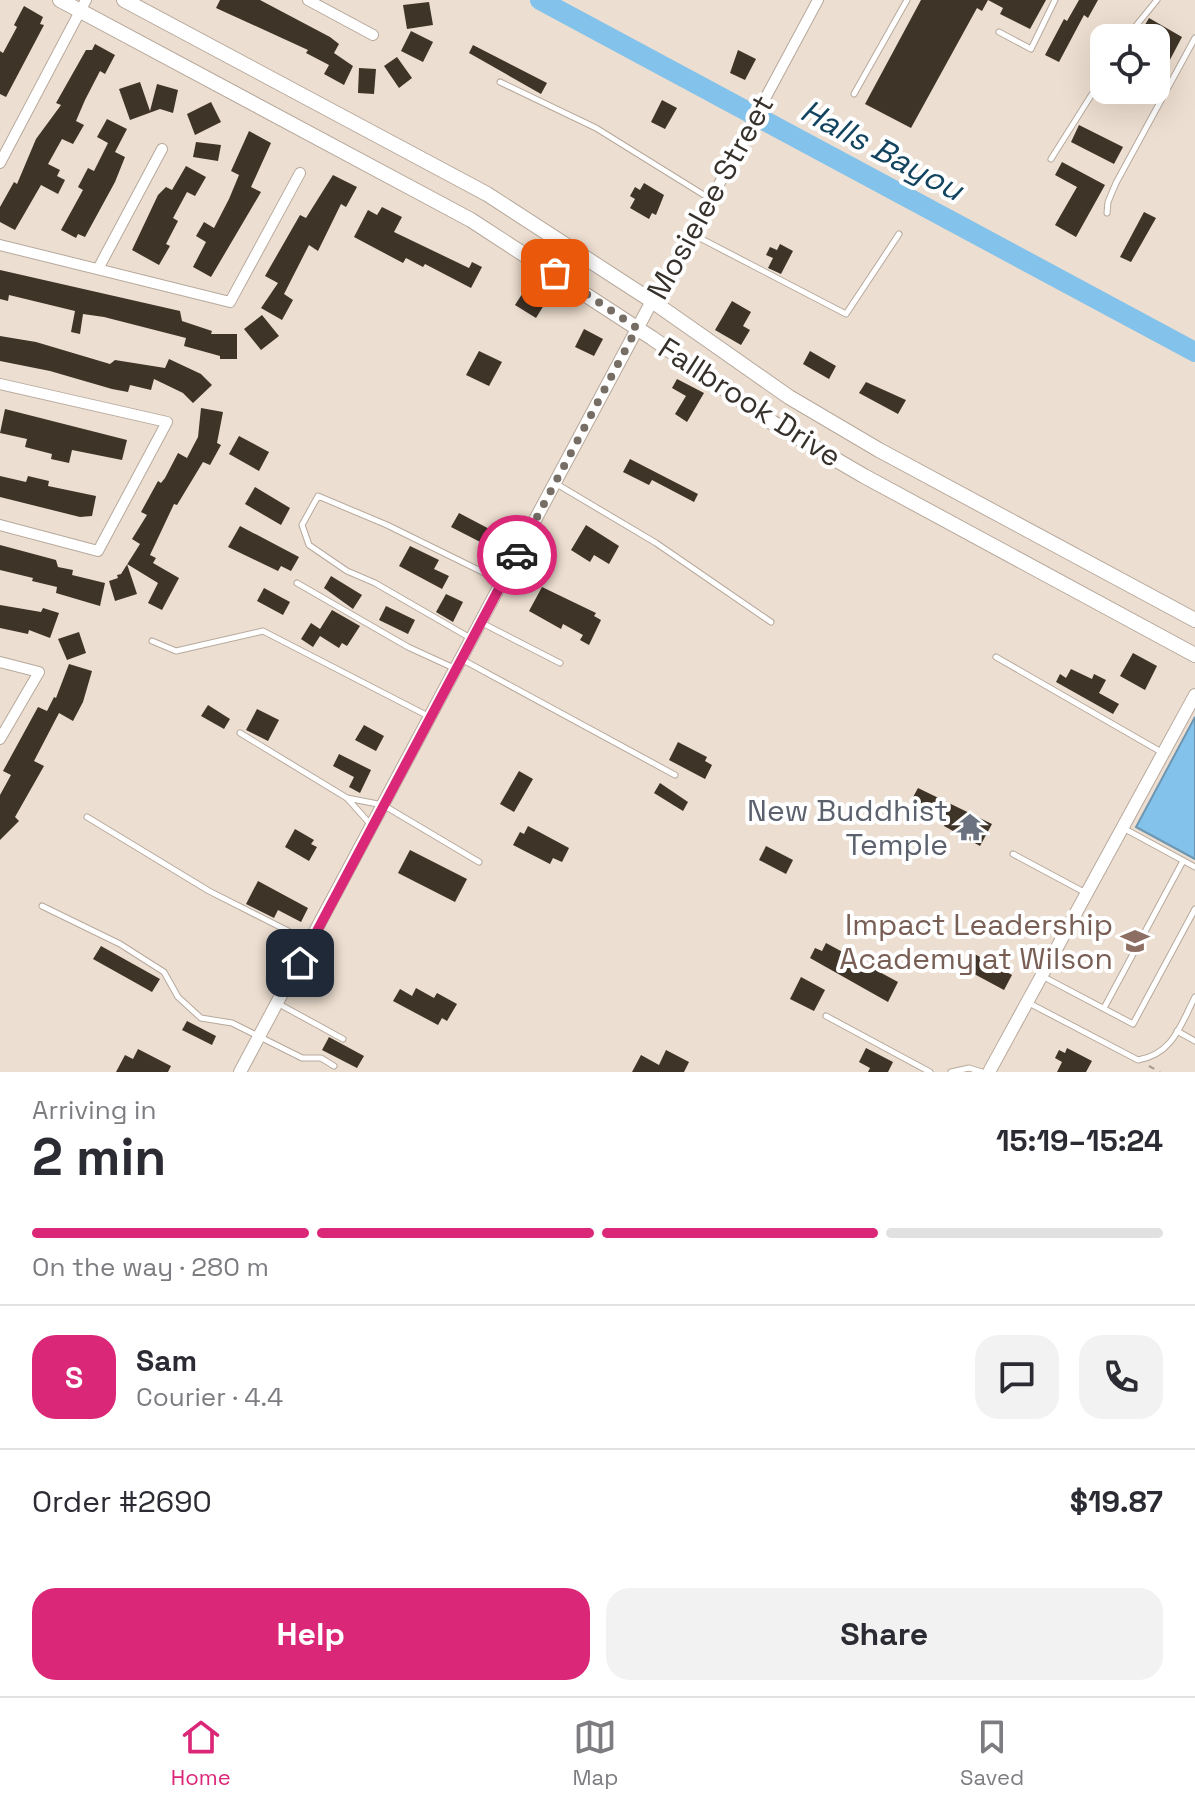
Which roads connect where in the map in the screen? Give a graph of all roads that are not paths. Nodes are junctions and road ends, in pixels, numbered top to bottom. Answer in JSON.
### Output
{"nodes":[{"id":1,"x":60,"y":0,"type":"edge"},
{"id":2,"x":124,"y":0,"type":"edge"},
{"id":3,"x":308,"y":0,"type":"edge"},
{"id":4,"x":818,"y":0,"type":"edge"},
{"id":5,"x":907,"y":0,"type":"edge"},
{"id":6,"x":1055,"y":0,"type":"edge"},
{"id":7,"x":1157,"y":0,"type":"edge"},
{"id":8,"x":83,"y":5,"type":"edge"},
{"id":9,"x":1137,"y":24,"type":"edge"},
{"id":10,"x":999,"y":32,"type":"dead end"},
{"id":11,"x":373,"y":35,"type":"dead end"},
{"id":12,"x":1195,"y":38,"type":"edge"},
{"id":13,"x":500,"y":82,"type":"dead end"},
{"id":14,"x":854,"y":94,"type":"dead end"},
{"id":15,"x":1090,"y":97,"type":"edge"},
{"id":16,"x":162,"y":149,"type":"dead end"},
{"id":17,"x":1051,"y":159,"type":"dead end"},
{"id":18,"x":0,"y":163,"type":"edge"},
{"id":19,"x":300,"y":173,"type":"dead end"},
{"id":20,"x":713,"y":200,"type":"junction"},
{"id":21,"x":1107,"y":213,"type":"dead end"},
{"id":22,"x":899,"y":234,"type":"dead end"},
{"id":23,"x":694,"y":235,"type":"junction"},
{"id":24,"x":0,"y":245,"type":"edge"},
{"id":25,"x":98,"y":269,"type":"junction"},
{"id":26,"x":652,"y":301,"type":"junction"},
{"id":27,"x":637,"y":328,"type":"junction"},
{"id":28,"x":0,"y":384,"type":"edge"},
{"id":29,"x":554,"y":483,"type":"junction"},
{"id":30,"x":0,"y":525,"type":"edge"},
{"id":31,"x":297,"y":583,"type":"dead end"},
{"id":32,"x":503,"y":583,"type":"junction"},
{"id":33,"x":1195,"y":620,"type":"edge"},
{"id":34,"x":771,"y":622,"type":"dead end"},
{"id":35,"x":481,"y":623,"type":"junction"},
{"id":36,"x":473,"y":639,"type":"junction"},
{"id":37,"x":152,"y":641,"type":"dead end"},
{"id":38,"x":1195,"y":655,"type":"edge"},
{"id":39,"x":996,"y":657,"type":"dead end"},
{"id":40,"x":0,"y":662,"type":"edge"},
{"id":41,"x":560,"y":663,"type":"dead end"},
{"id":42,"x":459,"y":665,"type":"junction"},
{"id":43,"x":1195,"y":695,"type":"edge"},
{"id":44,"x":431,"y":717,"type":"junction"},
{"id":45,"x":240,"y":733,"type":"dead end"},
{"id":46,"x":0,"y":739,"type":"edge"},
{"id":47,"x":1164,"y":754,"type":"junction"},
{"id":48,"x":675,"y":775,"type":"dead end"},
{"id":49,"x":347,"y":798,"type":"junction"},
{"id":50,"x":383,"y":805,"type":"junction"},
{"id":51,"x":87,"y":817,"type":"dead end"},
{"id":52,"x":372,"y":826,"type":"junction"},
{"id":53,"x":1120,"y":826,"type":"junction"},
{"id":54,"x":1013,"y":854,"type":"dead end"},
{"id":55,"x":1183,"y":861,"type":"junction"},
{"id":56,"x":479,"y":862,"type":"dead end"},
{"id":57,"x":1195,"y":867,"type":"edge"},
{"id":58,"x":1085,"y":892,"type":"junction"},
{"id":59,"x":42,"y":906,"type":"dead end"},
{"id":60,"x":1195,"y":909,"type":"edge"},
{"id":61,"x":311,"y":942,"type":"junction"},
{"id":62,"x":1041,"y":975,"type":"junction"},
{"id":63,"x":1195,"y":997,"type":"edge"},
{"id":64,"x":1026,"y":1001,"type":"junction"},
{"id":65,"x":278,"y":1004,"type":"junction"},
{"id":66,"x":1104,"y":1008,"type":"junction"},
{"id":67,"x":826,"y":1016,"type":"dead end"},
{"id":68,"x":1177,"y":1031,"type":"junction"},
{"id":69,"x":260,"y":1037,"type":"junction"},
{"id":70,"x":343,"y":1039,"type":"dead end"},
{"id":71,"x":1195,"y":1041,"type":"edge"},
{"id":72,"x":334,"y":1066,"type":"dead end"},
{"id":73,"x":240,"y":1072,"type":"edge"},
{"id":74,"x":930,"y":1072,"type":"edge"},
{"id":75,"x":951,"y":1072,"type":"edge"},
{"id":76,"x":982,"y":1072,"type":"edge"},
{"id":77,"x":989,"y":1072,"type":"edge"}],
"edges":[{"from":1,"to":8,"type":"main road","name":"Fallbrook Drive"},
{"from":2,"to":26,"type":"main road","name":"Fallbrook Drive"},
{"from":3,"to":11,"type":"street"},
{"from":4,"to":20,"type":"street","name":"Mosielee Street"},
{"from":5,"to":14,"type":"lane"},
{"from":6,"to":10,"type":"lane"},
{"from":7,"to":9,"type":"lane"},
{"from":8,"to":18,"type":"street"},
{"from":8,"to":27,"type":"main road","name":"Fallbrook Drive"},
{"from":12,"to":21,"type":"lane"},
{"from":13,"to":20,"type":"lane"},
{"from":15,"to":17,"type":"lane"},
{"from":16,"to":25,"type":"street"},
{"from":19,"to":25,"type":"street"},
{"from":20,"to":23,"type":"street","name":"Mosielee Street"},
{"from":22,"to":23,"type":"lane"},
{"from":23,"to":26,"type":"street","name":"Mosielee Street"},
{"from":24,"to":25,"type":"street"},
{"from":26,"to":27,"type":"street","name":"Mosielee Street"},
{"from":26,"to":33,"type":"main road","name":"Fallbrook Drive"},
{"from":27,"to":29,"type":"street","name":"Mosielee Street"},
{"from":27,"to":38,"type":"main road","name":"Fallbrook Drive"},
{"from":28,"to":30,"type":"street"},
{"from":29,"to":32,"type":"street","name":"Mosielee Street"},
{"from":29,"to":34,"type":"lane"},
{"from":31,"to":42,"type":"lane"},
{"from":32,"to":35,"type":"street","name":"Mosielee Street"},
{"from":32,"to":36,"type":"lane"},
{"from":35,"to":36,"type":"street","name":"Mosielee Street"},
{"from":35,"to":41,"type":"lane"},
{"from":36,"to":42,"type":"street","name":"Mosielee Street"},
{"from":37,"to":44,"type":"lane"},
{"from":39,"to":47,"type":"lane"},
{"from":40,"to":46,"type":"street"},
{"from":42,"to":44,"type":"street","name":"Mosielee Street"},
{"from":42,"to":48,"type":"lane"},
{"from":43,"to":47,"type":"street"},
{"from":44,"to":50,"type":"street","name":"Mosielee Street"},
{"from":45,"to":49,"type":"lane"},
{"from":47,"to":53,"type":"street"},
{"from":49,"to":50,"type":"lane"},
{"from":49,"to":52,"type":"lane"},
{"from":50,"to":52,"type":"street","name":"Mosielee Street"},
{"from":50,"to":56,"type":"lane"},
{"from":51,"to":61,"type":"lane"},
{"from":52,"to":61,"type":"street","name":"Mosielee Street"},
{"from":53,"to":55,"type":"lane"},
{"from":53,"to":58,"type":"street"},
{"from":54,"to":58,"type":"lane"},
{"from":55,"to":57,"type":"lane"},
{"from":55,"to":66,"type":"lane"},
{"from":58,"to":62,"type":"street"},
{"from":59,"to":69,"type":"lane"},
{"from":60,"to":66,"type":"lane"},
{"from":61,"to":65,"type":"street","name":"Mosielee Street"},
{"from":62,"to":64,"type":"street"},
{"from":62,"to":66,"type":"lane"},
{"from":63,"to":68,"type":"lane"},
{"from":64,"to":68,"type":"lane"},
{"from":64,"to":77,"type":"street"},
{"from":65,"to":69,"type":"street","name":"Mosielee Street"},
{"from":65,"to":70,"type":"lane"},
{"from":67,"to":74,"type":"lane"},
{"from":68,"to":71,"type":"lane"},
{"from":69,"to":72,"type":"lane"},
{"from":69,"to":73,"type":"street","name":"Mosielee Street"},
{"from":75,"to":76,"type":"lane"}]}
